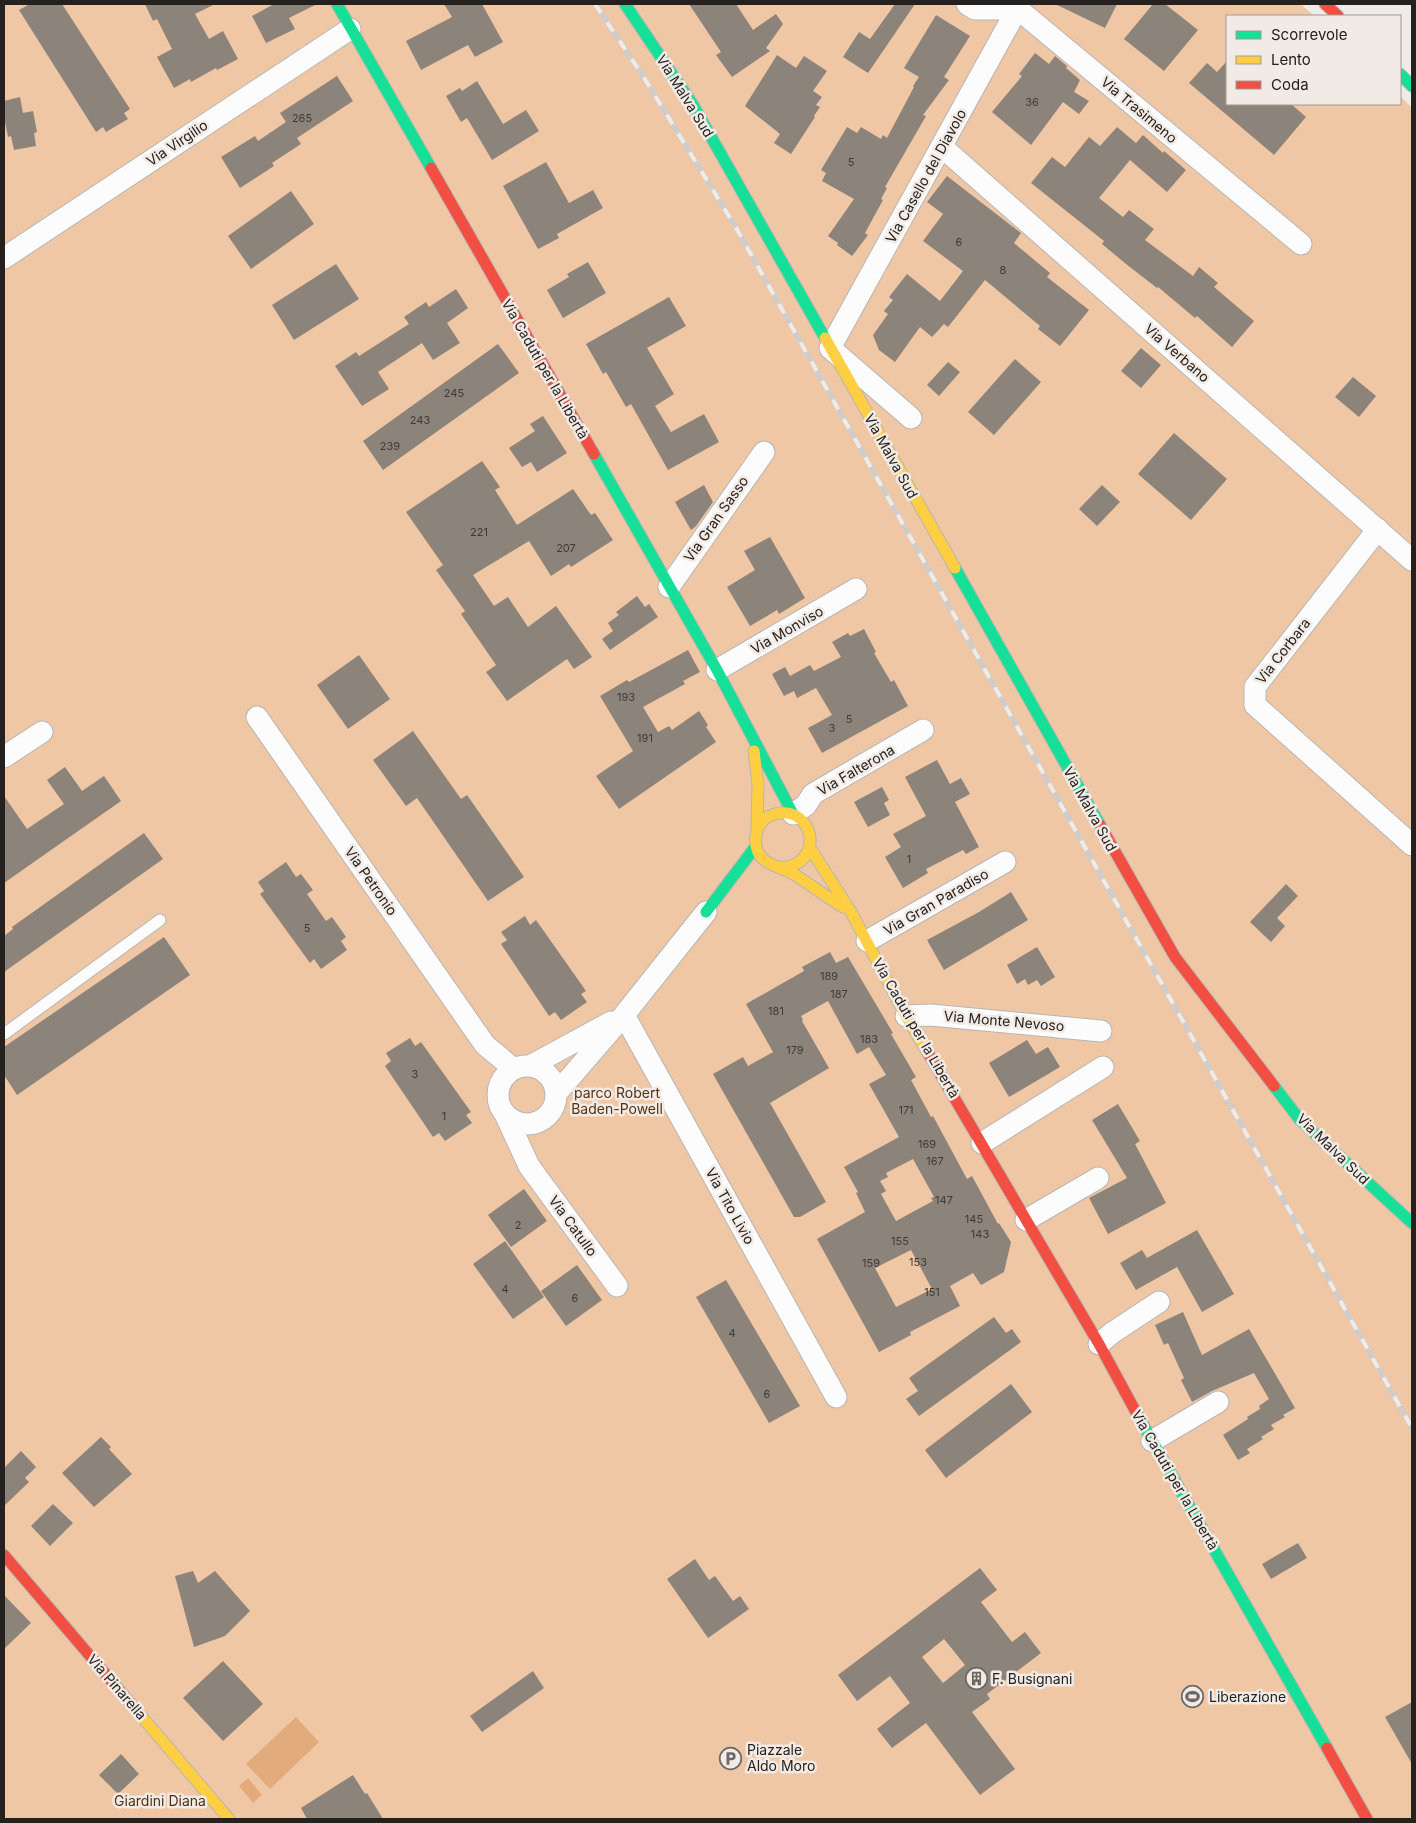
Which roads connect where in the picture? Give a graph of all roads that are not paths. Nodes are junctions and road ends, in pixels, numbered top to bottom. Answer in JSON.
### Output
{"nodes":[{"id":1,"x":337,"y":4,"type":"edge"},
{"id":2,"x":625,"y":4,"type":"edge"},
{"id":3,"x":967,"y":4,"type":"edge"},
{"id":4,"x":1325,"y":4,"type":"edge"},
{"id":5,"x":1019,"y":6,"type":"edge"},
{"id":6,"x":1337,"y":15,"type":"edge"},
{"id":7,"x":350,"y":29,"type":"junction"},
{"id":8,"x":1401,"y":75,"type":"edge"},
{"id":9,"x":1412,"y":86,"type":"edge"},
{"id":10,"x":942,"y":147,"type":"junction"},
{"id":11,"x":1301,"y":244,"type":"dead end"},
{"id":12,"x":4,"y":258,"type":"edge"},
{"id":13,"x":830,"y":348,"type":"junction"},
{"id":14,"x":911,"y":418,"type":"dead end"},
{"id":15,"x":764,"y":452,"type":"dead end"},
{"id":16,"x":1378,"y":529,"type":"junction"},
{"id":17,"x":1412,"y":560,"type":"edge"},
{"id":18,"x":669,"y":586,"type":"junction"},
{"id":19,"x":856,"y":589,"type":"dead end"},
{"id":20,"x":717,"y":670,"type":"junction"},
{"id":21,"x":257,"y":717,"type":"dead end"},
{"id":22,"x":923,"y":730,"type":"dead end"},
{"id":23,"x":42,"y":732,"type":"dead end"},
{"id":24,"x":752,"y":735,"type":"junction"},
{"id":25,"x":4,"y":758,"type":"edge"},
{"id":26,"x":793,"y":814,"type":"junction"},
{"id":27,"x":757,"y":831,"type":"junction"},
{"id":28,"x":1412,"y":845,"type":"edge"},
{"id":29,"x":756,"y":846,"type":"junction"},
{"id":30,"x":810,"y":848,"type":"junction"},
{"id":31,"x":1005,"y":862,"type":"dead end"},
{"id":32,"x":773,"y":868,"type":"junction"},
{"id":33,"x":736,"y":892,"type":"dead end"},
{"id":34,"x":706,"y":912,"type":"junction"},
{"id":35,"x":851,"y":912,"type":"junction"},
{"id":36,"x":160,"y":920,"type":"dead end"},
{"id":37,"x":867,"y":942,"type":"junction"},
{"id":38,"x":624,"y":1015,"type":"junction"},
{"id":39,"x":906,"y":1016,"type":"junction"},
{"id":40,"x":1101,"y":1031,"type":"dead end"},
{"id":41,"x":4,"y":1034,"type":"edge"},
{"id":42,"x":485,"y":1045,"type":"junction"},
{"id":43,"x":1103,"y":1067,"type":"dead end"},
{"id":44,"x":522,"y":1068,"type":"junction"},
{"id":45,"x":498,"y":1093,"type":"junction"},
{"id":46,"x":556,"y":1094,"type":"junction"},
{"id":47,"x":505,"y":1114,"type":"junction"},
{"id":48,"x":536,"y":1122,"type":"junction"},
{"id":49,"x":982,"y":1143,"type":"junction"},
{"id":50,"x":529,"y":1166,"type":"junction"},
{"id":51,"x":1098,"y":1178,"type":"dead end"},
{"id":52,"x":1026,"y":1220,"type":"junction"},
{"id":53,"x":1412,"y":1223,"type":"edge"},
{"id":54,"x":617,"y":1286,"type":"dead end"},
{"id":55,"x":1159,"y":1302,"type":"dead end"},
{"id":56,"x":1099,"y":1344,"type":"junction"},
{"id":57,"x":836,"y":1397,"type":"dead end"},
{"id":58,"x":1218,"y":1402,"type":"dead end"},
{"id":59,"x":1152,"y":1440,"type":"junction"},
{"id":60,"x":4,"y":1555,"type":"edge"},
{"id":61,"x":230,"y":1819,"type":"edge"},
{"id":62,"x":1367,"y":1819,"type":"edge"}],
"edges":[{"from":1,"to":7,"type":"street","name":"Via Caduti per la Libertà"},
{"from":2,"to":13,"type":"street","name":"Via Malva Sud"},
{"from":3,"to":5,"type":"street"},
{"from":4,"to":6,"type":"street"},
{"from":5,"to":10,"type":"street","name":"Via Casello del Diavolo"},
{"from":5,"to":11,"type":"street","name":"Via Trasimeno"},
{"from":7,"to":12,"type":"street","name":"Via Virgilio"},
{"from":7,"to":18,"type":"street","name":"Via Caduti per la Libertà"},
{"from":8,"to":9,"type":"street"},
{"from":10,"to":13,"type":"street","name":"Via Casello del Diavolo"},
{"from":10,"to":16,"type":"street","name":"Via Verbano"},
{"from":13,"to":14,"type":"street","name":"Via Malva Sud"},
{"from":13,"to":53,"type":"street","name":"Via Malva Sud"},
{"from":15,"to":18,"type":"street","name":"Via Gran Sasso"},
{"from":16,"to":17,"type":"street","name":"Via Verbano"},
{"from":16,"to":28,"type":"street","name":"Via Corbara"},
{"from":18,"to":20,"type":"street","name":"Via Caduti per la Libertà"},
{"from":19,"to":20,"type":"street","name":"Via Monviso"},
{"from":20,"to":24,"type":"street","name":"Via Caduti per la Libertà"},
{"from":21,"to":42,"type":"street","name":"Via Petronio"},
{"from":22,"to":26,"type":"street","name":"Via Falterona"},
{"from":23,"to":25,"type":"street"},
{"from":24,"to":26,"type":"street","name":"Via Caduti per la Libertà"},
{"from":24,"to":27,"type":"street"},
{"from":26,"to":27,"type":"street"},
{"from":26,"to":30,"type":"street"},
{"from":27,"to":29,"type":"street"},
{"from":29,"to":32,"type":"street"},
{"from":29,"to":34,"type":"street"},
{"from":30,"to":32,"type":"street"},
{"from":30,"to":35,"type":"street","name":"Via Caduti per la Libertà"},
{"from":31,"to":37,"type":"street","name":"Via Gran Paradiso"},
{"from":32,"to":35,"type":"street"},
{"from":33,"to":34,"type":"street"},
{"from":34,"to":38,"type":"street"},
{"from":35,"to":37,"type":"street","name":"Via Caduti per la Libertà"},
{"from":36,"to":41,"type":"lane"},
{"from":37,"to":39,"type":"street","name":"Via Caduti per la Libertà"},
{"from":38,"to":44,"type":"street"},
{"from":38,"to":46,"type":"street"},
{"from":38,"to":57,"type":"street","name":"Via Tito Livio"},
{"from":39,"to":40,"type":"street","name":"Via Monte Nevoso"},
{"from":39,"to":49,"type":"street","name":"Via Caduti per la Libertà"},
{"from":42,"to":44,"type":"street","name":"Via Petronio"},
{"from":42,"to":45,"type":"street","name":"Via Petronio"},
{"from":43,"to":49,"type":"street"},
{"from":44,"to":45,"type":"street"},
{"from":44,"to":46,"type":"street"},
{"from":45,"to":47,"type":"street","name":"Via Catullo"},
{"from":46,"to":48,"type":"street"},
{"from":47,"to":48,"type":"street"},
{"from":47,"to":50,"type":"street","name":"Via Catullo"},
{"from":48,"to":50,"type":"street"},
{"from":49,"to":52,"type":"street","name":"Via Caduti per la Libertà"},
{"from":50,"to":54,"type":"street","name":"Via Catullo"},
{"from":51,"to":52,"type":"street"},
{"from":52,"to":56,"type":"street","name":"Via Caduti per la Libertà"},
{"from":55,"to":56,"type":"street"},
{"from":56,"to":59,"type":"street","name":"Via Caduti per la Libertà"},
{"from":58,"to":59,"type":"street"},
{"from":59,"to":62,"type":"street","name":"Via Caduti per la Libertà"},
{"from":60,"to":61,"type":"street","name":"Via Pinarella"}]}
